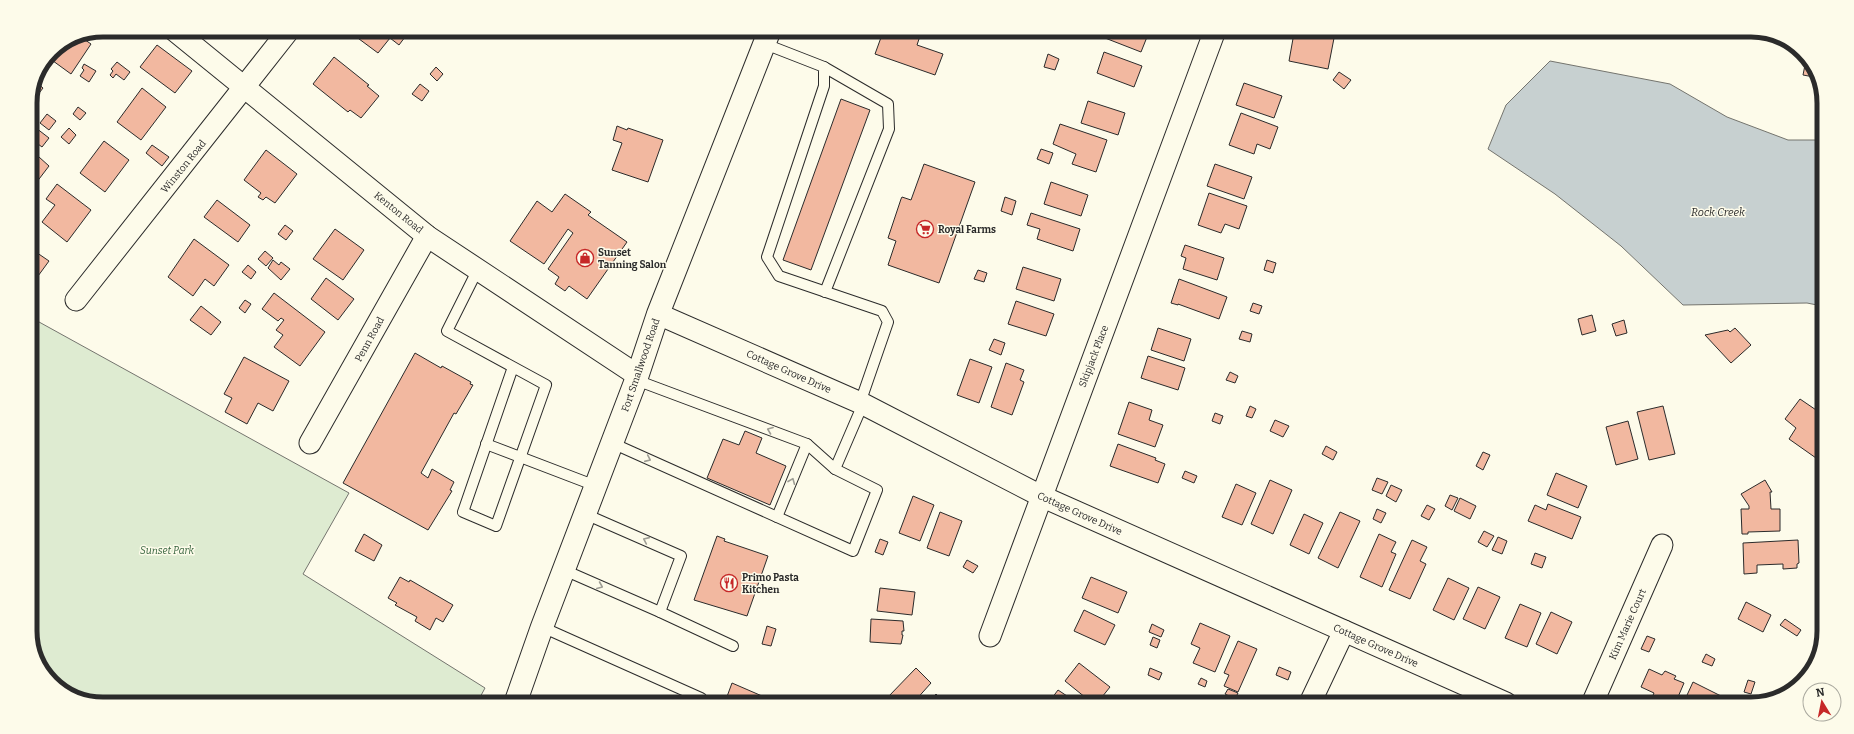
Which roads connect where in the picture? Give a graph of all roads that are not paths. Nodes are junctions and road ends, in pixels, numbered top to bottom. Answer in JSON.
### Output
{"nodes":[{"id":1,"x":183,"y":37,"type":"edge"},
{"id":2,"x":284,"y":37,"type":"edge"},
{"id":3,"x":1213,"y":37,"type":"edge"},
{"id":4,"x":767,"y":38,"type":"edge"},
{"id":5,"x":824,"y":67,"type":"junction"},
{"id":6,"x":245,"y":88,"type":"junction"},
{"id":7,"x":427,"y":236,"type":"junction"},
{"id":8,"x":478,"y":269,"type":"junction"},
{"id":9,"x":825,"y":292,"type":"junction"},
{"id":10,"x":76,"y":300,"type":"dead end"},
{"id":11,"x":658,"y":314,"type":"junction"},
{"id":12,"x":513,"y":367,"type":"junction"},
{"id":13,"x":637,"y":377,"type":"junction"},
{"id":14,"x":862,"y":404,"type":"junction"},
{"id":15,"x":310,"y":443,"type":"dead end"},
{"id":16,"x":612,"y":443,"type":"junction"},
{"id":17,"x":486,"y":444,"type":"junction"},
{"id":18,"x":807,"y":444,"type":"junction"},
{"id":19,"x":520,"y":458,"type":"junction"},
{"id":20,"x":835,"y":469,"type":"junction"},
{"id":21,"x":596,"y":486,"type":"junction"},
{"id":22,"x":1041,"y":496,"type":"junction"},
{"id":23,"x":585,"y":514,"type":"junction"},
{"id":24,"x":777,"y":517,"type":"junction"},
{"id":25,"x":1662,"y":545,"type":"dead end"},
{"id":26,"x":564,"y":570,"type":"junction"},
{"id":27,"x":660,"y":612,"type":"junction"},
{"id":28,"x":542,"y":627,"type":"junction"},
{"id":29,"x":1344,"y":631,"type":"junction"},
{"id":30,"x":990,"y":636,"type":"dead end"},
{"id":31,"x":733,"y":646,"type":"dead end"},
{"id":32,"x":521,"y":697,"type":"edge"},
{"id":33,"x":699,"y":697,"type":"edge"},
{"id":34,"x":1313,"y":697,"type":"edge"},
{"id":35,"x":1492,"y":697,"type":"edge"},
{"id":36,"x":1595,"y":697,"type":"edge"}],
"edges":[{"from":1,"to":6,"type":"street","name":"Kenton Road"},
{"from":2,"to":6,"type":"street","name":"Winston Road"},
{"from":3,"to":22,"type":"street","name":"Skipjack Place"},
{"from":4,"to":5,"type":"lane"},
{"from":4,"to":11,"type":"main road","name":"Fort Smallwood Road"},
{"from":5,"to":9,"type":"lane"},
{"from":5,"to":9,"type":"lane"},
{"from":6,"to":7,"type":"street","name":"Kenton Road"},
{"from":6,"to":10,"type":"street","name":"Winston Road"},
{"from":7,"to":8,"type":"street","name":"Kenton Road"},
{"from":7,"to":15,"type":"street","name":"Penn Road"},
{"from":8,"to":12,"type":"lane"},
{"from":8,"to":13,"type":"street","name":"Kenton Road"},
{"from":9,"to":14,"type":"lane"},
{"from":11,"to":13,"type":"main road","name":"Fort Smallwood Road"},
{"from":11,"to":14,"type":"street","name":"Cottage Grove Drive"},
{"from":12,"to":17,"type":"lane"},
{"from":12,"to":19,"type":"lane"},
{"from":13,"to":16,"type":"main road","name":"Fort Smallwood Road"},
{"from":18,"to":13,"type":"lane","one_way":true},
{"from":14,"to":20,"type":"lane"},
{"from":14,"to":22,"type":"street","name":"Cottage Grove Drive"},
{"from":16,"to":21,"type":"main road","name":"Fort Smallwood Road"},
{"from":16,"to":24,"type":"lane","one_way":true},
{"from":17,"to":19,"type":"lane"},
{"from":17,"to":19,"type":"lane"},
{"from":18,"to":20,"type":"lane"},
{"from":24,"to":18,"type":"lane","one_way":true},
{"from":19,"to":21,"type":"lane"},
{"from":20,"to":24,"type":"lane"},
{"from":21,"to":23,"type":"main road","name":"Fort Smallwood Road"},
{"from":22,"to":29,"type":"street","name":"Cottage Grove Drive"},
{"from":22,"to":30,"type":"street","name":"Skipjack Place"},
{"from":23,"to":26,"type":"main road","name":"Fort Smallwood Road"},
{"from":27,"to":23,"type":"lane","one_way":true},
{"from":25,"to":36,"type":"street","name":"Kim Marie Court"},
{"from":26,"to":27,"type":"lane","one_way":true},
{"from":26,"to":28,"type":"main road","name":"Fort Smallwood Road"},
{"from":27,"to":31,"type":"lane"},
{"from":28,"to":32,"type":"main road","name":"Fort Smallwood Road"},
{"from":28,"to":33,"type":"lane"},
{"from":29,"to":34,"type":"street"},
{"from":29,"to":35,"type":"street","name":"Cottage Grove Drive"}]}
